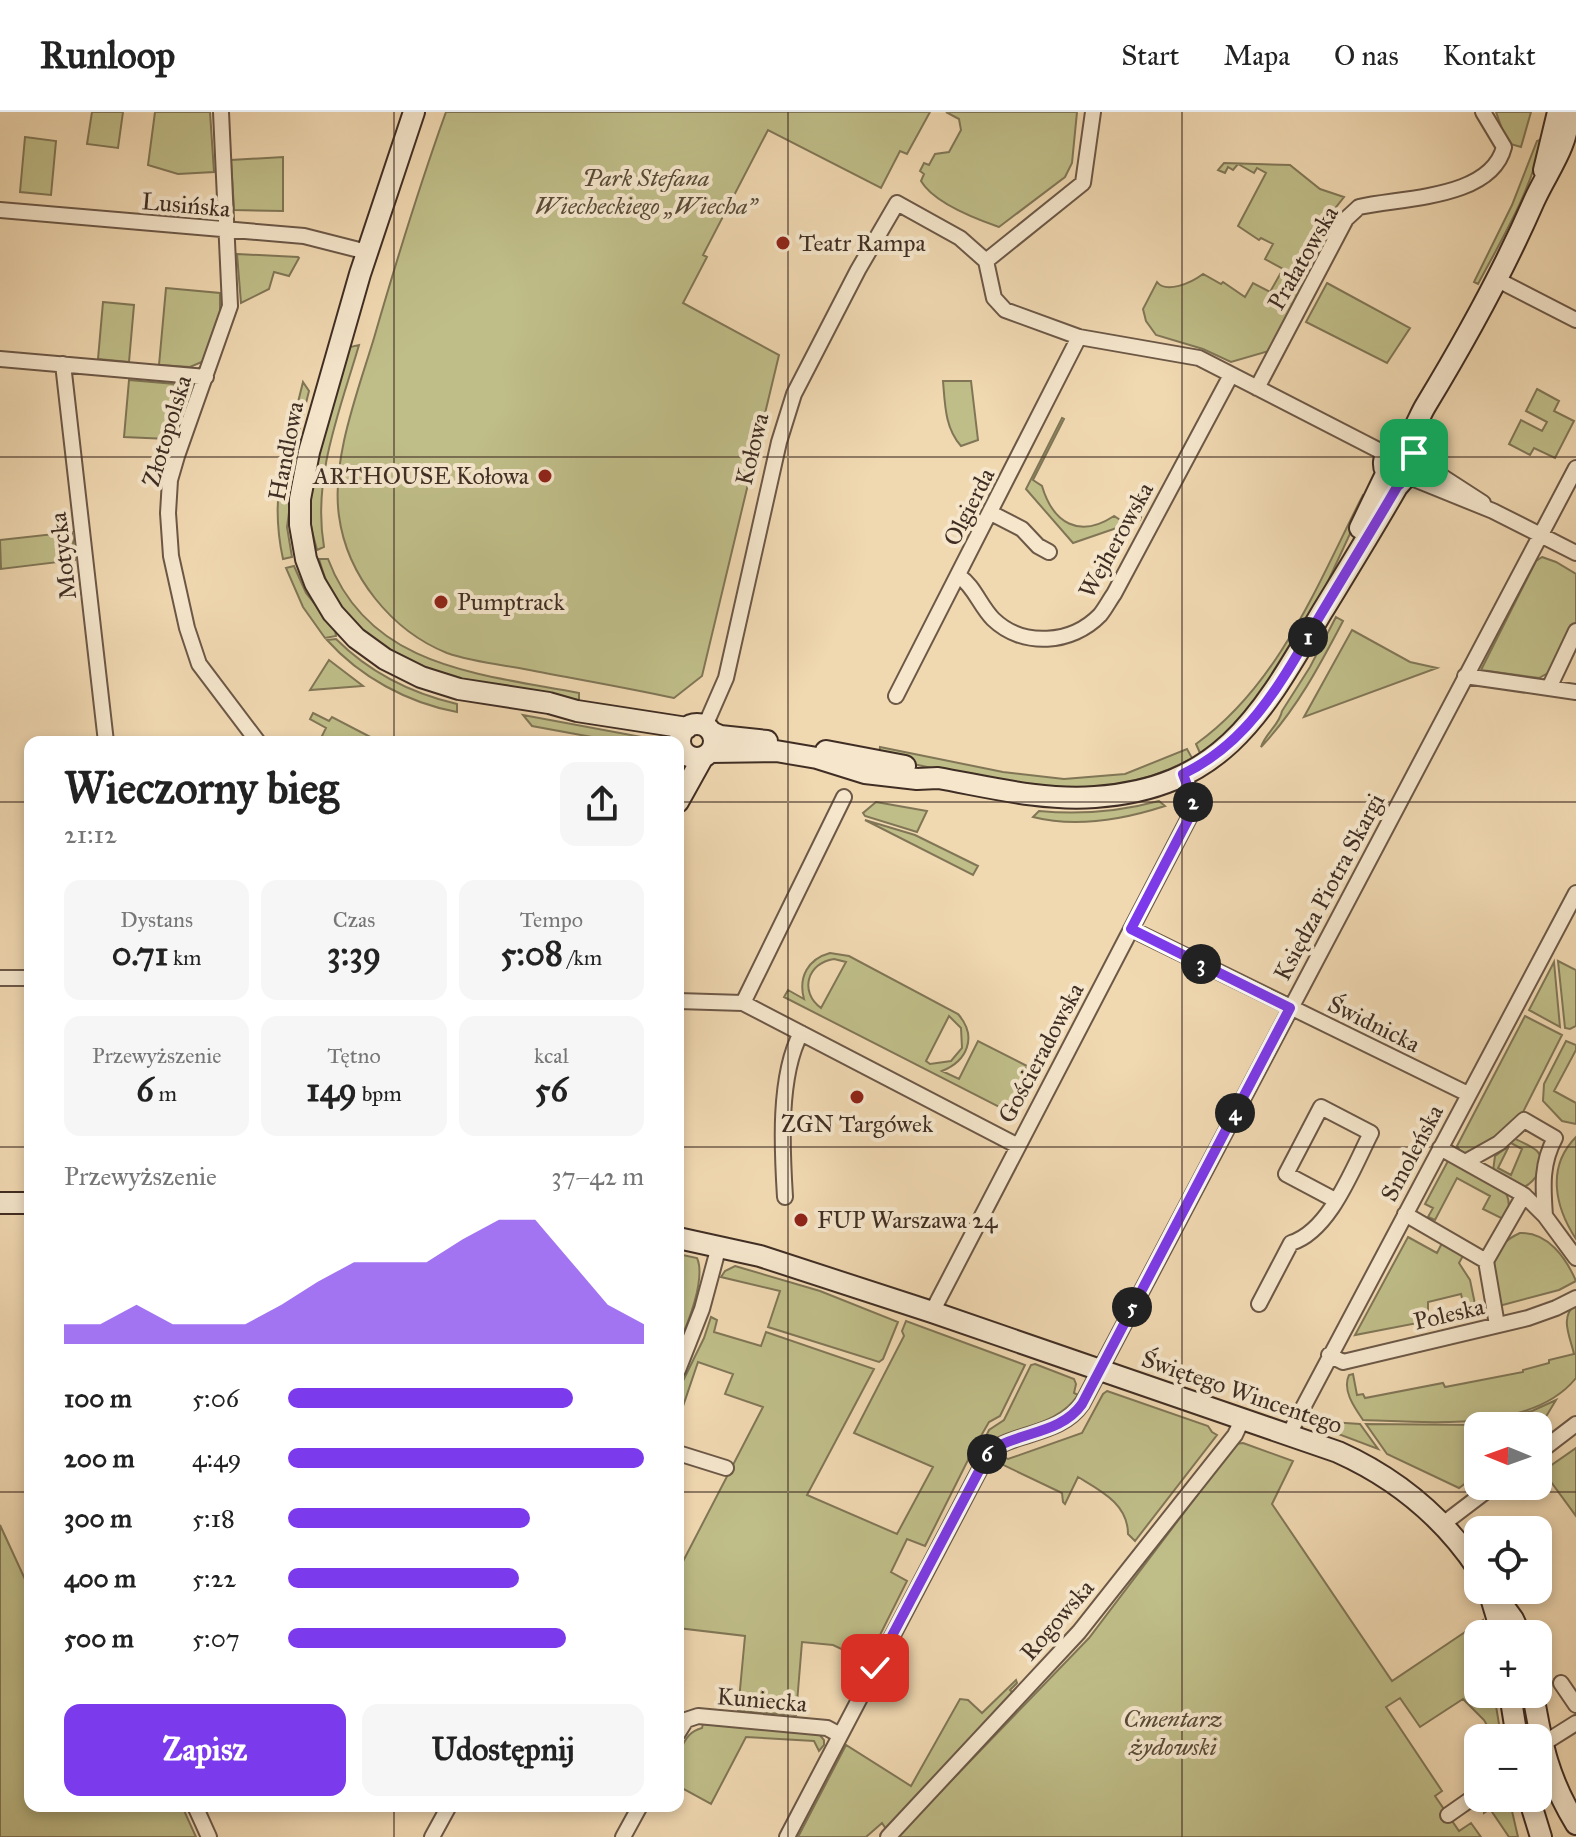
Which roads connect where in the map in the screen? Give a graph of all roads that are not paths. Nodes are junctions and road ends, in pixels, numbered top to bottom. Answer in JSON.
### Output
{"nodes":[{"id":1,"x":221,"y":112,"type":"edge"},
{"id":2,"x":414,"y":112,"type":"edge"},
{"id":3,"x":1093,"y":112,"type":"edge"},
{"id":4,"x":1483,"y":112,"type":"edge"},
{"id":5,"x":1558,"y":112,"type":"edge"},
{"id":6,"x":1569,"y":112,"type":"edge"},
{"id":7,"x":1541,"y":186,"type":"junction"},
{"id":8,"x":0,"y":210,"type":"edge"},
{"id":9,"x":227,"y":231,"type":"junction"},
{"id":10,"x":367,"y":252,"type":"junction"},
{"id":11,"x":986,"y":261,"type":"junction"},
{"id":12,"x":1496,"y":279,"type":"junction"},
{"id":13,"x":1576,"y":320,"type":"edge"},
{"id":14,"x":1079,"y":337,"type":"junction"},
{"id":15,"x":0,"y":359,"type":"edge"},
{"id":16,"x":63,"y":364,"type":"junction"},
{"id":17,"x":1231,"y":375,"type":"junction"},
{"id":18,"x":206,"y":377,"type":"junction"},
{"id":19,"x":1257,"y":388,"type":"junction"},
{"id":20,"x":1403,"y":464,"type":"junction"},
{"id":21,"x":1576,"y":468,"type":"edge"},
{"id":22,"x":991,"y":513,"type":"junction"},
{"id":23,"x":1541,"y":535,"type":"junction"},
{"id":24,"x":1049,"y":552,"type":"dead end"},
{"id":25,"x":1576,"y":553,"type":"edge"},
{"id":26,"x":959,"y":576,"type":"junction"},
{"id":27,"x":1576,"y":631,"type":"edge"},
{"id":28,"x":1465,"y":676,"type":"junction"},
{"id":29,"x":1549,"y":688,"type":"junction"},
{"id":30,"x":1576,"y":692,"type":"edge"},
{"id":31,"x":896,"y":696,"type":"dead end"},
{"id":32,"x":105,"y":736,"type":"edge"},
{"id":33,"x":249,"y":736,"type":"edge"},
{"id":34,"x":664,"y":736,"type":"edge"},
{"id":35,"x":693,"y":742,"type":"edge"},
{"id":36,"x":684,"y":761,"type":"edge"},
{"id":37,"x":1183,"y":774,"type":"junction"},
{"id":38,"x":684,"y":778,"type":"edge"},
{"id":39,"x":844,"y":797,"type":"dead end"},
{"id":40,"x":1576,"y":893,"type":"edge"},
{"id":41,"x":1131,"y":929,"type":"junction"},
{"id":42,"x":0,"y":978,"type":"edge"},
{"id":43,"x":24,"y":978,"type":"edge"},
{"id":44,"x":684,"y":1001,"type":"edge"},
{"id":45,"x":743,"y":1003,"type":"junction"},
{"id":46,"x":1290,"y":1008,"type":"junction"},
{"id":47,"x":801,"y":1033,"type":"junction"},
{"id":48,"x":1468,"y":1094,"type":"junction"},
{"id":49,"x":1018,"y":1146,"type":"junction"},
{"id":50,"x":1440,"y":1148,"type":"junction"},
{"id":51,"x":1467,"y":1161,"type":"junction"},
{"id":52,"x":1524,"y":1195,"type":"junction"},
{"id":53,"x":785,"y":1197,"type":"dead end"},
{"id":54,"x":1335,"y":1200,"type":"junction"},
{"id":55,"x":0,"y":1203,"type":"edge"},
{"id":56,"x":24,"y":1203,"type":"edge"},
{"id":57,"x":1405,"y":1214,"type":"junction"},
{"id":58,"x":1545,"y":1216,"type":"junction"},
{"id":59,"x":684,"y":1239,"type":"edge"},
{"id":60,"x":719,"y":1246,"type":"junction"},
{"id":61,"x":1576,"y":1258,"type":"edge"},
{"id":62,"x":1486,"y":1261,"type":"junction"},
{"id":63,"x":1576,"y":1298,"type":"edge"},
{"id":64,"x":1259,"y":1304,"type":"dead end"},
{"id":65,"x":932,"y":1312,"type":"junction"},
{"id":66,"x":1497,"y":1325,"type":"junction"},
{"id":67,"x":684,"y":1355,"type":"edge"},
{"id":68,"x":1329,"y":1355,"type":"junction"},
{"id":69,"x":1100,"y":1370,"type":"junction"},
{"id":70,"x":1243,"y":1418,"type":"junction"},
{"id":71,"x":1576,"y":1424,"type":"edge"},
{"id":72,"x":1289,"y":1434,"type":"junction"},
{"id":73,"x":1552,"y":1442,"type":"edge"},
{"id":74,"x":684,"y":1455,"type":"edge"},
{"id":75,"x":726,"y":1468,"type":"dead end"},
{"id":76,"x":1475,"y":1500,"type":"edge"},
{"id":77,"x":1443,"y":1524,"type":"junction"},
{"id":78,"x":1464,"y":1549,"type":"edge"},
{"id":79,"x":1501,"y":1604,"type":"edge"},
{"id":80,"x":1513,"y":1620,"type":"edge"},
{"id":81,"x":1561,"y":1683,"type":"dead end"},
{"id":82,"x":1576,"y":1705,"type":"edge"},
{"id":83,"x":1576,"y":1723,"type":"edge"},
{"id":84,"x":684,"y":1725,"type":"edge"},
{"id":85,"x":840,"y":1735,"type":"junction"},
{"id":86,"x":1552,"y":1738,"type":"edge"},
{"id":87,"x":1552,"y":1778,"type":"edge"},
{"id":88,"x":1464,"y":1804,"type":"edge"},
{"id":89,"x":198,"y":1812,"type":"edge"},
{"id":90,"x":446,"y":1812,"type":"edge"},
{"id":91,"x":637,"y":1812,"type":"edge"},
{"id":92,"x":1533,"y":1812,"type":"edge"},
{"id":93,"x":1448,"y":1815,"type":"dead end"},
{"id":94,"x":1576,"y":1824,"type":"edge"},
{"id":95,"x":209,"y":1837,"type":"edge"},
{"id":96,"x":432,"y":1837,"type":"edge"},
{"id":97,"x":623,"y":1837,"type":"edge"},
{"id":98,"x":787,"y":1837,"type":"edge"},
{"id":99,"x":888,"y":1837,"type":"edge"},
{"id":100,"x":1541,"y":1837,"type":"edge"}],
"edges":[{"from":1,"to":9,"type":"street","name":"Złotopolska"},
{"from":2,"to":10,"type":"street","name":"Handlowa"},
{"from":3,"to":11,"type":"street"},
{"from":4,"to":19,"type":"street","name":"Prałatowska"},
{"from":5,"to":7,"type":"street"},
{"from":6,"to":7,"type":"street"},
{"from":7,"to":12,"type":"street","name":"Handlowa"},
{"from":8,"to":9,"type":"street","name":"Lusińska"},
{"from":9,"to":10,"type":"street","name":"Lusińska"},
{"from":9,"to":18,"type":"street","name":"Złotopolska"},
{"from":10,"to":34,"type":"street","name":"Handlowa"},
{"from":11,"to":14,"type":"street"},
{"from":11,"to":35,"type":"street","name":"Kołowa"},
{"from":12,"to":13,"type":"street"},
{"from":12,"to":20,"type":"street","name":"Handlowa"},
{"from":14,"to":17,"type":"street"},
{"from":14,"to":22,"type":"street","name":"Olgierda"},
{"from":15,"to":16,"type":"street"},
{"from":16,"to":18,"type":"street"},
{"from":16,"to":32,"type":"street","name":"Motycka"},
{"from":17,"to":19,"type":"street"},
{"from":17,"to":26,"type":"street","name":"Wejherowska"},
{"from":18,"to":33,"type":"street","name":"Złotopolska"},
{"from":19,"to":20,"type":"street"},
{"from":20,"to":23,"type":"street"},
{"from":20,"to":37,"type":"street","name":"Handlowa"},
{"from":21,"to":23,"type":"street","name":"Księdza Piotra Skargi"},
{"from":22,"to":24,"type":"street"},
{"from":22,"to":26,"type":"street","name":"Olgierda"},
{"from":23,"to":25,"type":"street"},
{"from":23,"to":28,"type":"street","name":"Księdza Piotra Skargi"},
{"from":26,"to":31,"type":"street","name":"Olgierda"},
{"from":27,"to":29,"type":"street"},
{"from":28,"to":29,"type":"street"},
{"from":28,"to":46,"type":"street","name":"Księdza Piotra Skargi"},
{"from":29,"to":30,"type":"street"},
{"from":35,"to":36,"type":"street","name":"Kołowa"},
{"from":35,"to":37,"type":"street","name":"Handlowa"},
{"from":35,"to":38,"type":"street","name":"Kołowa"},
{"from":37,"to":41,"type":"street","name":"Gościeradowska"},
{"from":39,"to":45,"type":"street"},
{"from":40,"to":48,"type":"street","name":"Smoleńska"},
{"from":41,"to":46,"type":"street","name":"Świdnicka"},
{"from":41,"to":49,"type":"street","name":"Gościeradowska"},
{"from":42,"to":43,"type":"street"},
{"from":44,"to":45,"type":"street","name":"Gościeradowska"},
{"from":45,"to":47,"type":"street","name":"Gościeradowska"},
{"from":46,"to":48,"type":"street","name":"Świdnicka"},
{"from":46,"to":69,"type":"street","name":"Księdza Piotra Skargi"},
{"from":47,"to":49,"type":"street","name":"Gościeradowska"},
{"from":47,"to":53,"type":"street"},
{"from":48,"to":50,"type":"street","name":"Smoleńska"},
{"from":49,"to":65,"type":"street"},
{"from":50,"to":51,"type":"street"},
{"from":50,"to":57,"type":"street","name":"Smoleńska"},
{"from":51,"to":52,"type":"street"},
{"from":51,"to":58,"type":"street"},
{"from":52,"to":58,"type":"street"},
{"from":52,"to":62,"type":"street"},
{"from":54,"to":54,"type":"street"},
{"from":54,"to":64,"type":"street"},
{"from":55,"to":56,"type":"street"},
{"from":57,"to":62,"type":"street"},
{"from":57,"to":68,"type":"street","name":"Smoleńska"},
{"from":58,"to":61,"type":"street"},
{"from":59,"to":60,"type":"street","name":"Świętego Wincentego"},
{"from":60,"to":65,"type":"street","name":"Świętego Wincentego"},
{"from":60,"to":67,"type":"street"},
{"from":62,"to":66,"type":"street"},
{"from":63,"to":66,"type":"street","name":"Poleska"},
{"from":65,"to":69,"type":"street","name":"Świętego Wincentego"},
{"from":66,"to":68,"type":"street","name":"Poleska"},
{"from":68,"to":72,"type":"street","name":"Smoleńska"},
{"from":69,"to":70,"type":"street","name":"Świętego Wincentego"},
{"from":69,"to":85,"type":"street","name":"Księdza Piotra Skargi"},
{"from":70,"to":72,"type":"street","name":"Świętego Wincentego"},
{"from":70,"to":99,"type":"street","name":"Rogowska"},
{"from":71,"to":73,"type":"street"},
{"from":72,"to":77,"type":"street","name":"Świętego Wincentego"},
{"from":74,"to":75,"type":"street"},
{"from":76,"to":77,"type":"street"},
{"from":77,"to":78,"type":"street","name":"Świętego Wincentego"},
{"from":79,"to":80,"type":"street"},
{"from":81,"to":82,"type":"street"},
{"from":83,"to":86,"type":"street"},
{"from":84,"to":85,"type":"street","name":"Kuniecka"},
{"from":85,"to":98,"type":"street","name":"Księdza Piotra Skargi"},
{"from":87,"to":94,"type":"street"},
{"from":88,"to":93,"type":"street"},
{"from":89,"to":95,"type":"street"},
{"from":90,"to":96,"type":"street"},
{"from":91,"to":97,"type":"street"},
{"from":92,"to":100,"type":"street"}]}
